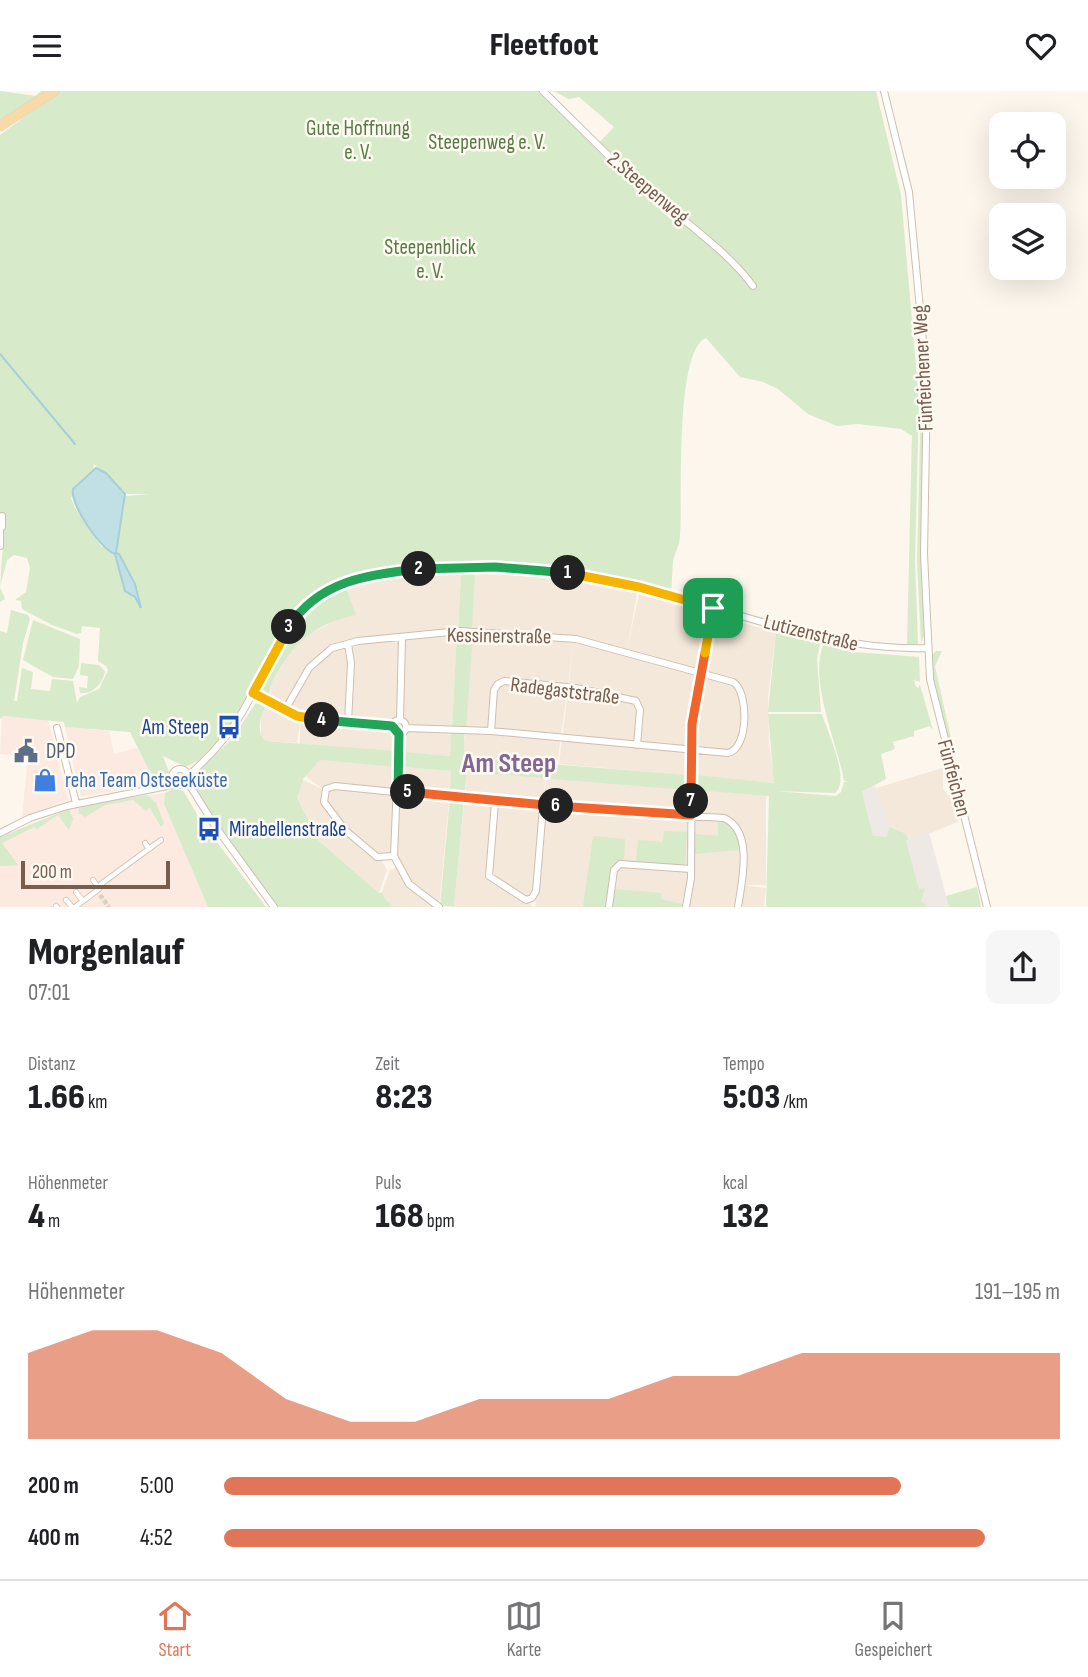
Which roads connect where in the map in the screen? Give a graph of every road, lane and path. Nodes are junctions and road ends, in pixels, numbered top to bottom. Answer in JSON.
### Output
{"nodes":[{"id":1,"x":54,"y":91,"type":"edge"},
{"id":2,"x":543,"y":91,"type":"edge"},
{"id":3,"x":884,"y":91,"type":"edge"},
{"id":4,"x":20,"y":116,"type":"junction"},
{"id":5,"x":0,"y":126,"type":"edge"},
{"id":6,"x":0,"y":132,"type":"edge"},
{"id":7,"x":753,"y":286,"type":"dead end"},
{"id":8,"x":2,"y":516,"type":"dead end"},
{"id":9,"x":1,"y":526,"type":"edge"},
{"id":10,"x":0,"y":547,"type":"edge"},
{"id":11,"x":713,"y":608,"type":"junction"},
{"id":12,"x":402,"y":639,"type":"junction"},
{"id":13,"x":348,"y":644,"type":"junction"},
{"id":14,"x":927,"y":648,"type":"junction"},
{"id":15,"x":701,"y":673,"type":"junction"},
{"id":16,"x":253,"y":693,"type":"junction"},
{"id":17,"x":285,"y":710,"type":"junction"},
{"id":18,"x":400,"y":719,"type":"junction"},
{"id":19,"x":348,"y":722,"type":"junction"},
{"id":20,"x":392,"y":726,"type":"junction"},
{"id":21,"x":57,"y":728,"type":"dead end"},
{"id":22,"x":406,"y":728,"type":"junction"},
{"id":23,"x":491,"y":731,"type":"junction"},
{"id":24,"x":399,"y":734,"type":"junction"},
{"id":25,"x":638,"y":745,"type":"junction"},
{"id":26,"x":691,"y":750,"type":"junction"},
{"id":27,"x":182,"y":779,"type":"junction"},
{"id":28,"x":398,"y":791,"type":"junction"},
{"id":29,"x":495,"y":802,"type":"junction"},
{"id":30,"x":76,"y":803,"type":"junction"},
{"id":31,"x":543,"y":807,"type":"junction"},
{"id":32,"x":691,"y":815,"type":"junction"},
{"id":33,"x":1,"y":832,"type":"edge"},
{"id":34,"x":161,"y":841,"type":"dead end"},
{"id":35,"x":145,"y":843,"type":"dead end"},
{"id":36,"x":149,"y":849,"type":"junction"},
{"id":37,"x":394,"y":856,"type":"junction"},
{"id":38,"x":116,"y":863,"type":"dead end"},
{"id":39,"x":123,"y":868,"type":"junction"},
{"id":40,"x":691,"y":869,"type":"junction"},
{"id":41,"x":93,"y":880,"type":"dead end"},
{"id":42,"x":99,"y":891,"type":"junction"},
{"id":43,"x":76,"y":892,"type":"dead end"},
{"id":44,"x":66,"y":899,"type":"dead end"},
{"id":45,"x":83,"y":901,"type":"junction"},
{"id":46,"x":73,"y":907,"type":"edge"},
{"id":47,"x":274,"y":907,"type":"edge"},
{"id":48,"x":439,"y":907,"type":"edge"},
{"id":49,"x":609,"y":907,"type":"edge"},
{"id":50,"x":686,"y":907,"type":"edge"},
{"id":51,"x":738,"y":907,"type":"edge"},
{"id":52,"x":987,"y":907,"type":"edge"}],
"edges":[{"from":1,"to":4,"type":"main road"},
{"from":2,"to":7,"type":"street","name":"2.Steepenweg"},
{"from":3,"to":14,"type":"street","name":"Fünfeichener Weg"},
{"from":4,"to":5,"type":"main road"},
{"from":4,"to":6,"type":"main road"},
{"from":8,"to":9,"type":"street"},
{"from":9,"to":10,"type":"street"},
{"from":11,"to":14,"type":"street","name":"Lutizenstraße"},
{"from":11,"to":15,"type":"street"},
{"from":11,"to":16,"type":"street","name":"Lutizenstraße"},
{"from":12,"to":13,"type":"street","name":"Kessinerstraße"},
{"from":12,"to":15,"type":"street","name":"Kessinerstraße"},
{"from":12,"to":18,"type":"street"},
{"from":13,"to":17,"type":"street","name":"Kessinerstraße"},
{"from":13,"to":19,"type":"street"},
{"from":14,"to":52,"type":"street","name":"Fünfeichen"},
{"from":15,"to":26,"type":"street"},
{"from":15,"to":26,"type":"street","name":"Kessinerstraße"},
{"from":16,"to":17,"type":"street"},
{"from":16,"to":27,"type":"street","name":"Lutizenstraße"},
{"from":17,"to":19,"type":"street"},
{"from":18,"to":20,"type":"street"},
{"from":18,"to":22,"type":"street"},
{"from":19,"to":20,"type":"street"},
{"from":20,"to":24,"type":"street"},
{"from":21,"to":30,"type":"street"},
{"from":22,"to":23,"type":"street"},
{"from":22,"to":24,"type":"street"},
{"from":23,"to":25,"type":"street"},
{"from":23,"to":25,"type":"street","name":"Radegaststraße"},
{"from":24,"to":28,"type":"street"},
{"from":25,"to":26,"type":"street"},
{"from":26,"to":32,"type":"street"},
{"from":27,"to":30,"type":"street"},
{"from":27,"to":47,"type":"street"},
{"from":28,"to":29,"type":"street"},
{"from":28,"to":37,"type":"street"},
{"from":28,"to":37,"type":"street"},
{"from":29,"to":31,"type":"street"},
{"from":29,"to":31,"type":"street"},
{"from":30,"to":33,"type":"street"},
{"from":31,"to":32,"type":"street"},
{"from":32,"to":40,"type":"street"},
{"from":32,"to":51,"type":"street"},
{"from":34,"to":36,"type":"street"},
{"from":35,"to":36,"type":"street"},
{"from":36,"to":39,"type":"street"},
{"from":37,"to":48,"type":"street"},
{"from":38,"to":39,"type":"street"},
{"from":39,"to":42,"type":"street"},
{"from":40,"to":49,"type":"street"},
{"from":40,"to":50,"type":"street"},
{"from":41,"to":42,"type":"street"},
{"from":42,"to":45,"type":"street"},
{"from":43,"to":45,"type":"street"},
{"from":44,"to":46,"type":"street"},
{"from":45,"to":46,"type":"street"}]}
